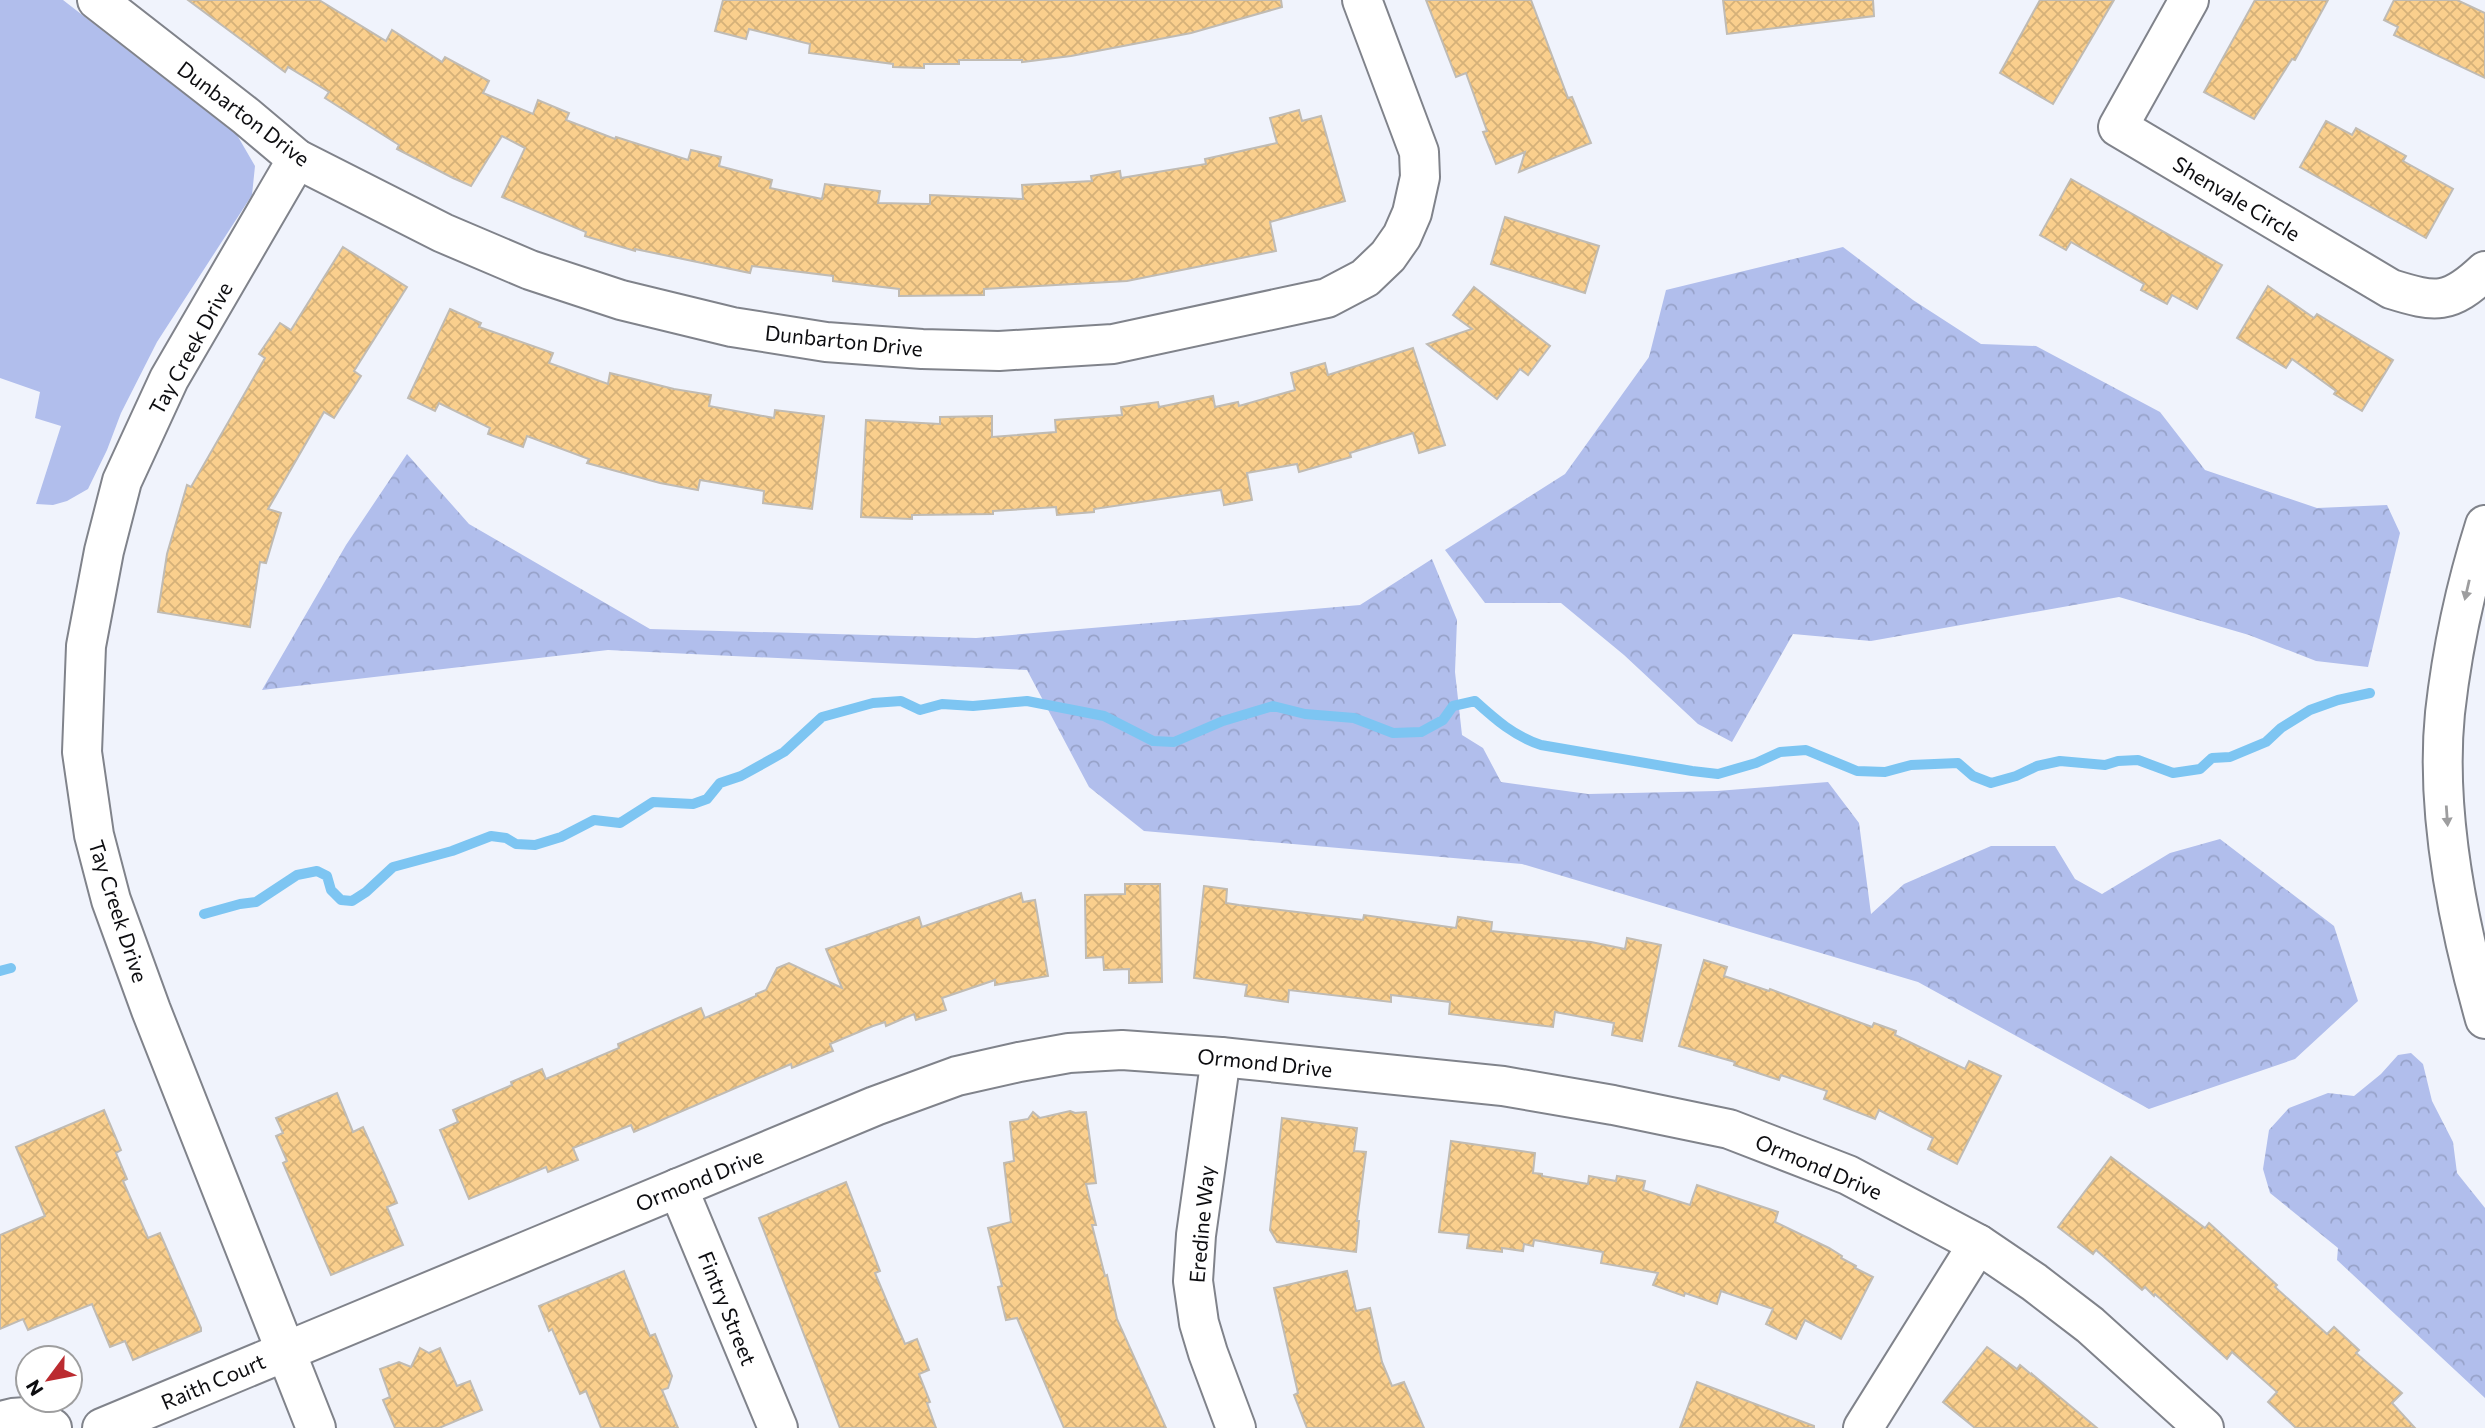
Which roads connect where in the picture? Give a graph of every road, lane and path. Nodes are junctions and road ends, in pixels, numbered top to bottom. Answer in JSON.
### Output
{"nodes":[{"id":1,"x":97,"y":0,"type":"edge"},
{"id":2,"x":1362,"y":0,"type":"edge"},
{"id":3,"x":2189,"y":0,"type":"edge"},
{"id":4,"x":297,"y":159,"type":"junction"},
{"id":5,"x":2485,"y":271,"type":"edge"},
{"id":6,"x":2485,"y":524,"type":"edge"},
{"id":7,"x":2485,"y":1019,"type":"edge"},
{"id":8,"x":1221,"y":1057,"type":"junction"},
{"id":9,"x":678,"y":1188,"type":"junction"},
{"id":10,"x":1978,"y":1244,"type":"junction"},
{"id":11,"x":285,"y":1351,"type":"junction"},
{"id":12,"x":0,"y":1422,"type":"edge"},
{"id":13,"x":52,"y":1428,"type":"edge"},
{"id":14,"x":102,"y":1428,"type":"edge"},
{"id":15,"x":316,"y":1428,"type":"edge"},
{"id":16,"x":778,"y":1428,"type":"edge"},
{"id":17,"x":1236,"y":1428,"type":"edge"},
{"id":18,"x":1863,"y":1428,"type":"edge"},
{"id":19,"x":2204,"y":1428,"type":"edge"}],
"edges":[{"from":1,"to":4,"type":"street","name":"Dunbarton Drive"},
{"from":2,"to":4,"type":"street","name":"Dunbarton Drive"},
{"from":3,"to":5,"type":"street","name":"Shenvale Circle"},
{"from":4,"to":11,"type":"street","name":"Tay Creek Drive"},
{"from":6,"to":7,"type":"street","one_way":true},
{"from":8,"to":9,"type":"street","name":"Ormond Drive"},
{"from":8,"to":10,"type":"street","name":"Ormond Drive"},
{"from":8,"to":17,"type":"street","name":"Eredine Way"},
{"from":9,"to":11,"type":"street","name":"Ormond Drive"},
{"from":9,"to":16,"type":"street","name":"Fintry Street"},
{"from":10,"to":18,"type":"street"},
{"from":10,"to":19,"type":"street","name":"Ormond Drive"},
{"from":11,"to":14,"type":"street","name":"Raith Court"},
{"from":11,"to":15,"type":"street","name":"Tay Creek Drive"},
{"from":12,"to":13,"type":"street"}]}
